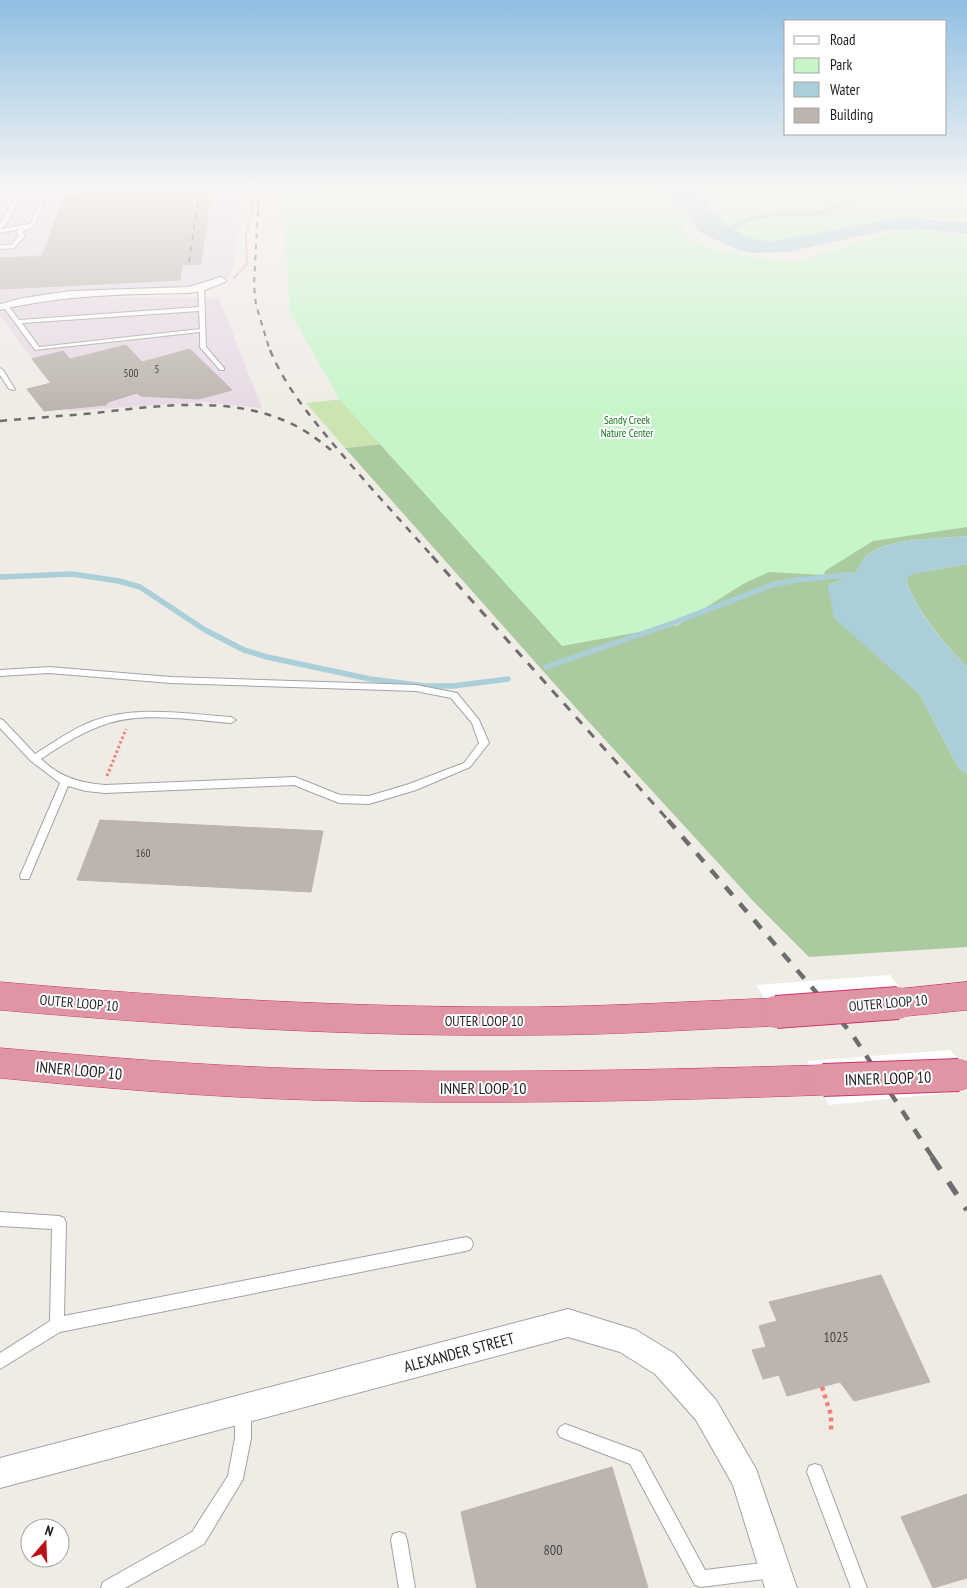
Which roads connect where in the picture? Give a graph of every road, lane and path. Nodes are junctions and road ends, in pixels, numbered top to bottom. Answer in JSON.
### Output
{"nodes":[{"id":1,"x":247,"y":263,"type":"edge"},
{"id":2,"x":221,"y":280,"type":"joint"},
{"id":3,"x":201,"y":288,"type":"junction"},
{"id":4,"x":2,"y":306,"type":"edge"},
{"id":5,"x":201,"y":310,"type":"junction"},
{"id":6,"x":17,"y":322,"type":"junction"},
{"id":7,"x":203,"y":330,"type":"junction"},
{"id":8,"x":222,"y":369,"type":"dead end"},
{"id":9,"x":0,"y":370,"type":"edge"},
{"id":10,"x":12,"y":388,"type":"dead end"},
{"id":11,"x":0,"y":674,"type":"edge"},
{"id":12,"x":132,"y":717,"type":"junction"},
{"id":13,"x":230,"y":720,"type":"dead end"},
{"id":14,"x":0,"y":722,"type":"edge"},
{"id":15,"x":34,"y":758,"type":"junction"},
{"id":16,"x":65,"y":782,"type":"junction"},
{"id":17,"x":102,"y":788,"type":"junction"},
{"id":18,"x":25,"y":876,"type":"dead end"},
{"id":19,"x":0,"y":996,"type":"edge"},
{"id":20,"x":967,"y":996,"type":"edge"},
{"id":21,"x":0,"y":1063,"type":"edge"},
{"id":22,"x":963,"y":1074,"type":"edge"},
{"id":23,"x":0,"y":1219,"type":"edge"},
{"id":24,"x":466,"y":1244,"type":"dead end"},
{"id":25,"x":57,"y":1325,"type":"junction"},
{"id":26,"x":0,"y":1362,"type":"edge"},
{"id":27,"x":822,"y":1387,"type":"dead end"},
{"id":28,"x":242,"y":1409,"type":"junction"},
{"id":29,"x":831,"y":1431,"type":"dead end"},
{"id":30,"x":565,"y":1432,"type":"dead end"},
{"id":31,"x":815,"y":1472,"type":"dead end"},
{"id":32,"x":0,"y":1473,"type":"edge"},
{"id":33,"x":399,"y":1540,"type":"dead end"},
{"id":34,"x":778,"y":1579,"type":"edge"},
{"id":35,"x":109,"y":1588,"type":"edge"},
{"id":36,"x":407,"y":1588,"type":"edge"},
{"id":37,"x":859,"y":1588,"type":"edge"}],
"edges":[{"from":1,"to":2,"type":"path"},
{"from":2,"to":3,"type":"street"},
{"from":3,"to":4,"type":"street"},
{"from":3,"to":5,"type":"lane"},
{"from":4,"to":6,"type":"lane"},
{"from":5,"to":6,"type":"lane"},
{"from":5,"to":7,"type":"lane"},
{"from":6,"to":7,"type":"lane"},
{"from":7,"to":8,"type":"lane"},
{"from":9,"to":10,"type":"lane"},
{"from":11,"to":17,"type":"lane"},
{"from":12,"to":13,"type":"lane"},
{"from":12,"to":15,"type":"lane"},
{"from":12,"to":17,"type":"path"},
{"from":14,"to":15,"type":"lane"},
{"from":15,"to":16,"type":"lane"},
{"from":16,"to":17,"type":"lane"},
{"from":16,"to":18,"type":"lane"},
{"from":19,"to":20,"type":"highway","name":"OUTER LOOP 10","bridge":true},
{"from":21,"to":22,"type":"highway","name":"INNER LOOP 10","bridge":true},
{"from":23,"to":25,"type":"lane"},
{"from":24,"to":25,"type":"lane"},
{"from":25,"to":26,"type":"lane"},
{"from":27,"to":29,"type":"path"},
{"from":28,"to":32,"type":"street","name":"ALEXANDER STREET"},
{"from":28,"to":34,"type":"street","name":"ALEXANDER STREET"},
{"from":28,"to":35,"type":"lane"},
{"from":30,"to":34,"type":"lane"},
{"from":31,"to":37,"type":"lane"},
{"from":33,"to":36,"type":"lane"}]}
